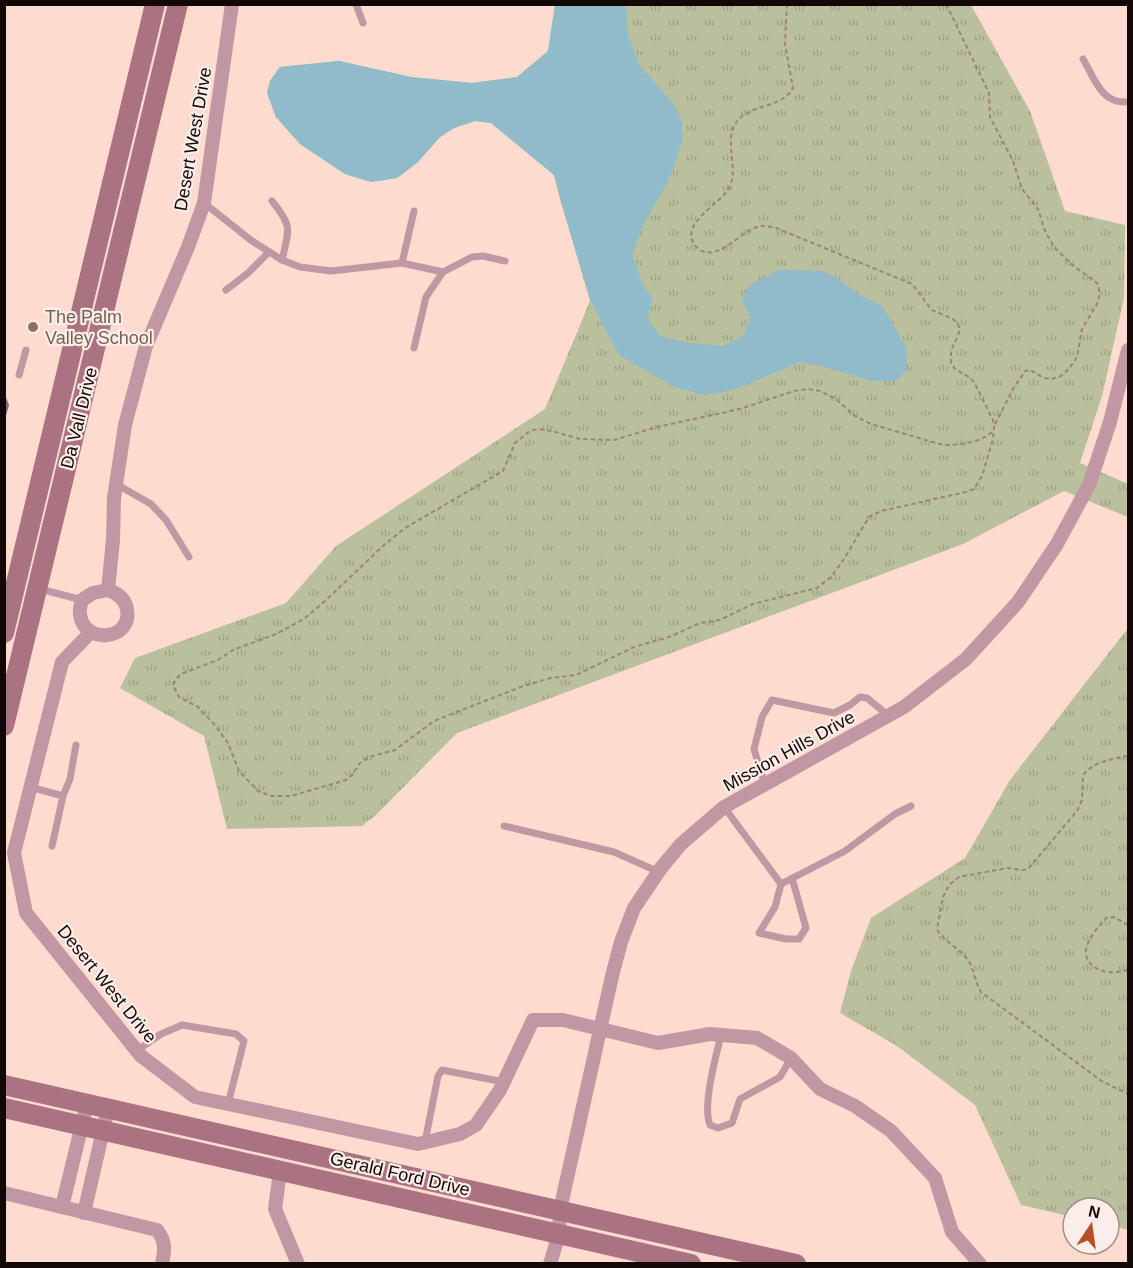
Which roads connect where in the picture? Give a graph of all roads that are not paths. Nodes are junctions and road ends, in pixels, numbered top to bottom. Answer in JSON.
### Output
{"nodes":[{"id":1,"x":155,"y":4,"type":"edge"},
{"id":2,"x":178,"y":4,"type":"edge"},
{"id":3,"x":356,"y":4,"type":"edge"},
{"id":4,"x":235,"y":5,"type":"edge"},
{"id":5,"x":363,"y":22,"type":"dead end"},
{"id":6,"x":1083,"y":59,"type":"dead end"},
{"id":7,"x":1128,"y":102,"type":"edge"},
{"id":8,"x":272,"y":201,"type":"dead end"},
{"id":9,"x":204,"y":203,"type":"junction"},
{"id":10,"x":414,"y":212,"type":"dead end"},
{"id":11,"x":269,"y":252,"type":"junction"},
{"id":12,"x":282,"y":260,"type":"junction"},
{"id":13,"x":505,"y":261,"type":"dead end"},
{"id":14,"x":402,"y":263,"type":"junction"},
{"id":15,"x":443,"y":272,"type":"junction"},
{"id":16,"x":226,"y":290,"type":"dead end"},
{"id":17,"x":414,"y":348,"type":"dead end"},
{"id":18,"x":26,"y":350,"type":"dead end"},
{"id":19,"x":1128,"y":350,"type":"edge"},
{"id":20,"x":20,"y":375,"type":"dead end"},
{"id":21,"x":116,"y":484,"type":"junction"},
{"id":22,"x":189,"y":557,"type":"dead end"},
{"id":23,"x":37,"y":589,"type":"junction"},
{"id":24,"x":108,"y":590,"type":"junction"},
{"id":25,"x":9,"y":597,"type":"edge"},
{"id":26,"x":82,"y":600,"type":"junction"},
{"id":27,"x":91,"y":632,"type":"junction"},
{"id":28,"x":4,"y":633,"type":"edge"},
{"id":29,"x":889,"y":716,"type":"junction"},
{"id":30,"x":4,"y":726,"type":"edge"},
{"id":31,"x":76,"y":745,"type":"dead end"},
{"id":32,"x":765,"y":785,"type":"junction"},
{"id":33,"x":30,"y":787,"type":"junction"},
{"id":34,"x":63,"y":796,"type":"junction"},
{"id":35,"x":911,"y":806,"type":"dead end"},
{"id":36,"x":724,"y":807,"type":"junction"},
{"id":37,"x":504,"y":826,"type":"dead end"},
{"id":38,"x":52,"y":846,"type":"dead end"},
{"id":39,"x":659,"y":872,"type":"junction"},
{"id":40,"x":792,"y":878,"type":"junction"},
{"id":41,"x":781,"y":884,"type":"junction"},
{"id":42,"x":600,"y":1030,"type":"junction"},
{"id":43,"x":721,"y":1035,"type":"junction"},
{"id":44,"x":136,"y":1051,"type":"junction"},
{"id":45,"x":791,"y":1058,"type":"junction"},
{"id":46,"x":504,"y":1082,"type":"junction"},
{"id":47,"x":4,"y":1085,"type":"edge"},
{"id":48,"x":87,"y":1104,"type":"junction"},
{"id":49,"x":228,"y":1104,"type":"junction"},
{"id":50,"x":4,"y":1108,"type":"edge"},
{"id":51,"x":108,"y":1108,"type":"junction"},
{"id":52,"x":82,"y":1125,"type":"junction"},
{"id":53,"x":104,"y":1130,"type":"junction"},
{"id":54,"x":425,"y":1142,"type":"junction"},
{"id":55,"x":280,"y":1171,"type":"junction"},
{"id":56,"x":4,"y":1193,"type":"edge"},
{"id":57,"x":62,"y":1207,"type":"junction"},
{"id":58,"x":560,"y":1210,"type":"junction"},
{"id":59,"x":84,"y":1213,"type":"junction"},
{"id":60,"x":559,"y":1234,"type":"junction"},
{"id":61,"x":162,"y":1263,"type":"edge"},
{"id":62,"x":298,"y":1263,"type":"edge"},
{"id":63,"x":550,"y":1263,"type":"edge"},
{"id":64,"x":691,"y":1263,"type":"edge"},
{"id":65,"x":796,"y":1263,"type":"edge"},
{"id":66,"x":980,"y":1263,"type":"edge"}],
"edges":[{"from":1,"to":25,"type":"main road","name":"Da Vall Drive"},
{"from":2,"to":23,"type":"main road","name":"Da Vall Drive"},
{"from":3,"to":5,"type":"lane"},
{"from":4,"to":9,"type":"street","name":"Desert West Drive"},
{"from":6,"to":7,"type":"lane"},
{"from":8,"to":12,"type":"lane"},
{"from":9,"to":11,"type":"lane"},
{"from":9,"to":21,"type":"street","name":"Desert West Drive"},
{"from":10,"to":14,"type":"lane"},
{"from":11,"to":12,"type":"lane"},
{"from":11,"to":16,"type":"lane"},
{"from":12,"to":14,"type":"lane"},
{"from":13,"to":15,"type":"lane"},
{"from":14,"to":15,"type":"lane"},
{"from":15,"to":17,"type":"lane"},
{"from":18,"to":20,"type":"lane"},
{"from":19,"to":29,"type":"street","name":"Mission Hills Drive"},
{"from":21,"to":22,"type":"lane"},
{"from":21,"to":24,"type":"street","name":"Desert West Drive"},
{"from":23,"to":26,"type":"lane"},
{"from":23,"to":30,"type":"main road","name":"Da Vall Drive"},
{"from":24,"to":26,"type":"street"},
{"from":24,"to":27,"type":"street"},
{"from":25,"to":28,"type":"main road","name":"Da Vall Drive"},
{"from":26,"to":27,"type":"street"},
{"from":27,"to":33,"type":"street","name":"Desert West Drive"},
{"from":29,"to":32,"type":"street","name":"Mission Hills Drive"},
{"from":29,"to":32,"type":"lane"},
{"from":31,"to":34,"type":"lane"},
{"from":32,"to":36,"type":"street","name":"Mission Hills Drive"},
{"from":33,"to":34,"type":"lane"},
{"from":33,"to":44,"type":"street","name":"Desert West Drive"},
{"from":34,"to":38,"type":"lane"},
{"from":35,"to":40,"type":"lane"},
{"from":36,"to":39,"type":"street","name":"Mission Hills Drive"},
{"from":36,"to":41,"type":"lane"},
{"from":37,"to":39,"type":"lane"},
{"from":39,"to":42,"type":"street","name":"Mission Hills Drive"},
{"from":40,"to":41,"type":"lane"},
{"from":40,"to":41,"type":"lane"},
{"from":42,"to":43,"type":"street"},
{"from":42,"to":46,"type":"street","name":"Desert West Drive"},
{"from":42,"to":58,"type":"street","name":"Mission Hills Drive"},
{"from":43,"to":45,"type":"street"},
{"from":43,"to":45,"type":"lane"},
{"from":44,"to":49,"type":"street","name":"Desert West Drive"},
{"from":44,"to":49,"type":"lane"},
{"from":45,"to":66,"type":"street"},
{"from":46,"to":54,"type":"street","name":"Desert West Drive"},
{"from":46,"to":54,"type":"lane"},
{"from":47,"to":48,"type":"main road","name":"Gerald Ford Drive"},
{"from":48,"to":51,"type":"main road","name":"Gerald Ford Drive"},
{"from":48,"to":52,"type":"street"},
{"from":49,"to":54,"type":"street","name":"Desert West Drive"},
{"from":50,"to":52,"type":"main road","name":"Gerald Ford Drive"},
{"from":51,"to":53,"type":"street"},
{"from":51,"to":58,"type":"main road","name":"Gerald Ford Drive"},
{"from":52,"to":53,"type":"main road","name":"Gerald Ford Drive"},
{"from":52,"to":57,"type":"street"},
{"from":53,"to":55,"type":"main road","name":"Gerald Ford Drive"},
{"from":53,"to":59,"type":"street"},
{"from":55,"to":60,"type":"main road","name":"Gerald Ford Drive"},
{"from":55,"to":62,"type":"street"},
{"from":56,"to":57,"type":"street"},
{"from":57,"to":59,"type":"street"},
{"from":58,"to":60,"type":"street","name":"Mission Hills Drive"},
{"from":58,"to":65,"type":"main road","name":"Gerald Ford Drive"},
{"from":59,"to":61,"type":"street"},
{"from":60,"to":63,"type":"street","name":"Mission Hills Drive"},
{"from":60,"to":64,"type":"main road","name":"Gerald Ford Drive"}]}
